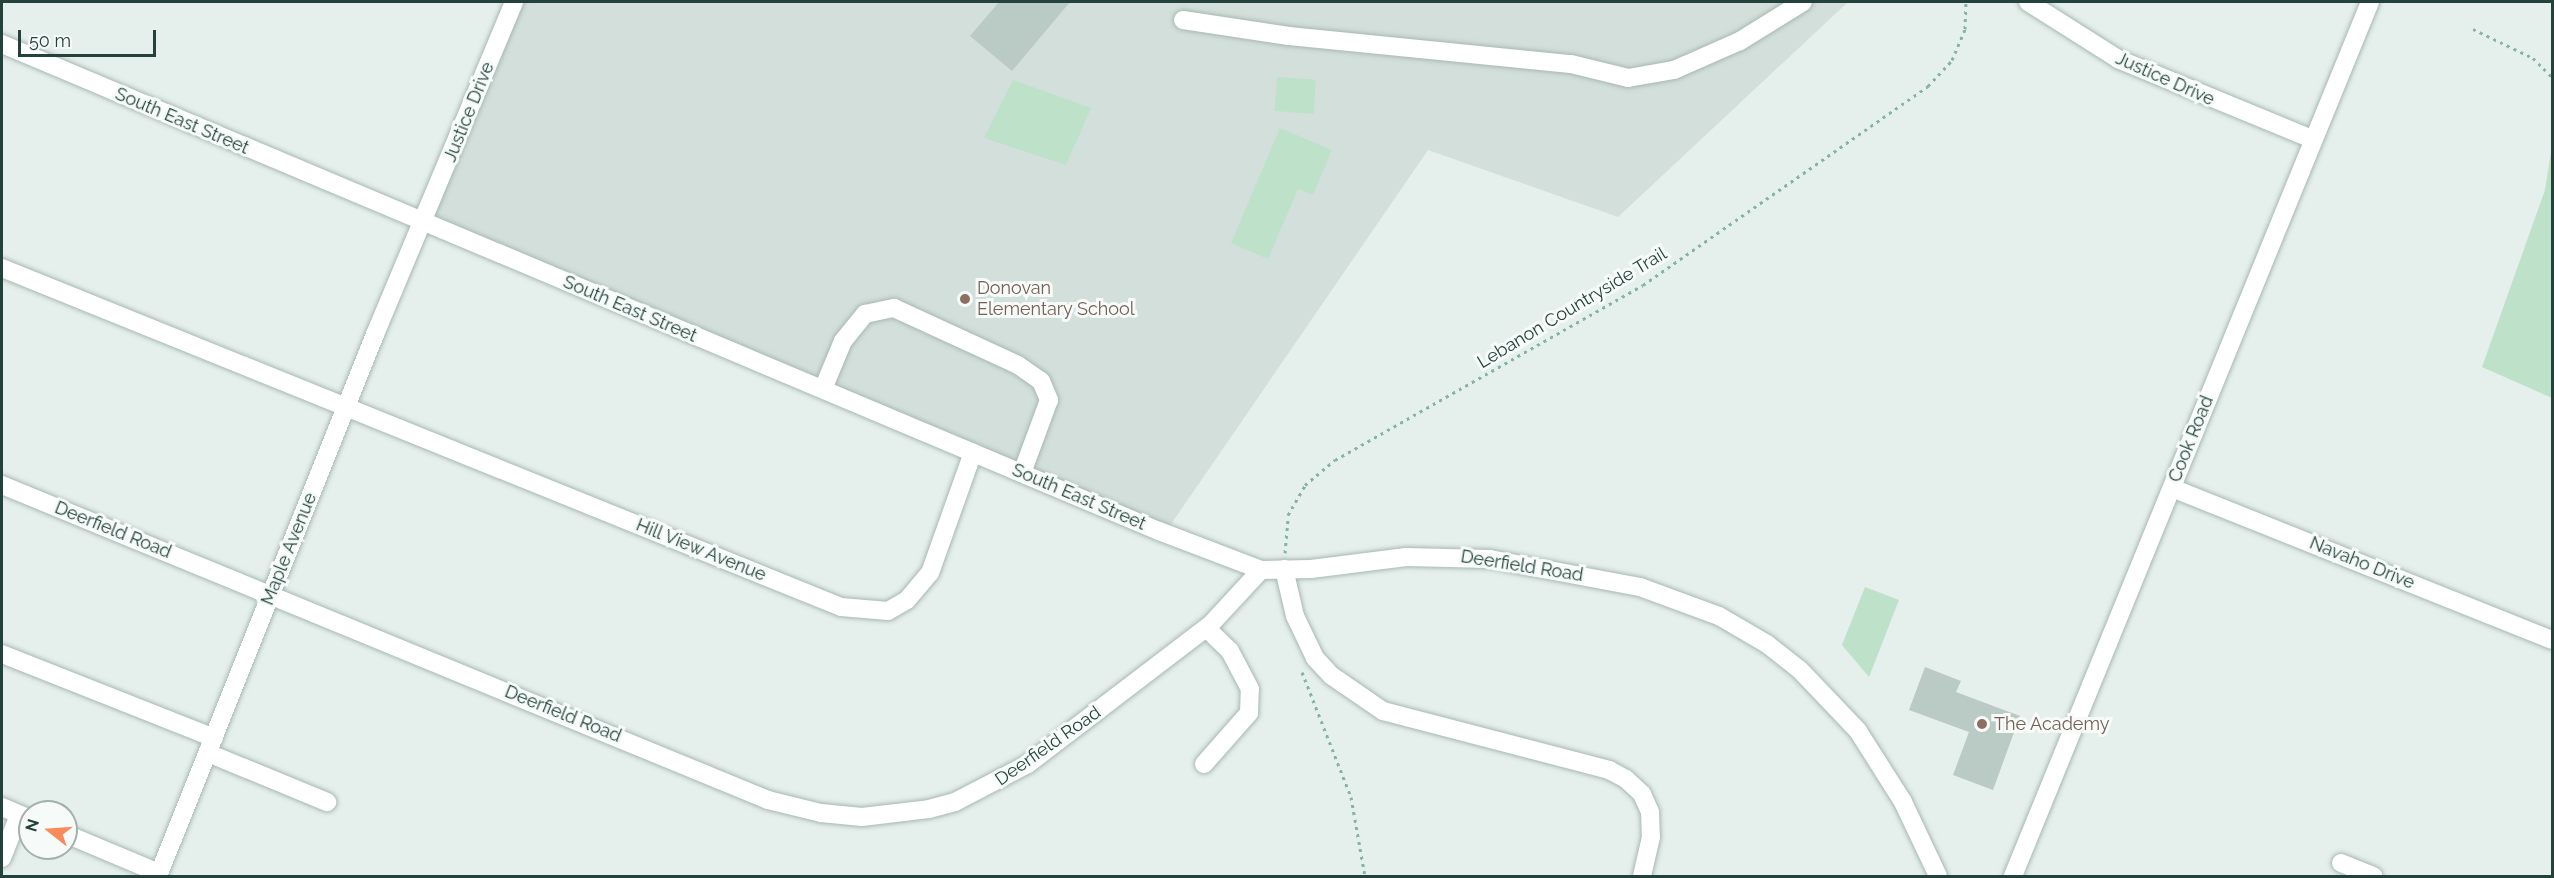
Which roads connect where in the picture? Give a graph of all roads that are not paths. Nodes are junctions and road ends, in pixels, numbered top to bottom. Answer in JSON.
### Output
{"nodes":[{"id":1,"x":514,"y":2,"type":"edge"},
{"id":2,"x":1803,"y":2,"type":"edge"},
{"id":3,"x":2028,"y":2,"type":"edge"},
{"id":4,"x":2370,"y":2,"type":"edge"},
{"id":5,"x":1183,"y":20,"type":"dead end"},
{"id":6,"x":2,"y":44,"type":"edge"},
{"id":7,"x":2312,"y":139,"type":"junction"},
{"id":8,"x":423,"y":222,"type":"junction"},
{"id":9,"x":2,"y":268,"type":"edge"},
{"id":10,"x":823,"y":389,"type":"junction"},
{"id":11,"x":346,"y":405,"type":"junction"},
{"id":12,"x":973,"y":452,"type":"junction"},
{"id":13,"x":1022,"y":473,"type":"junction"},
{"id":14,"x":2,"y":484,"type":"edge"},
{"id":15,"x":2172,"y":488,"type":"junction"},
{"id":16,"x":1284,"y":569,"type":"junction"},
{"id":17,"x":1261,"y":570,"type":"junction"},
{"id":18,"x":270,"y":594,"type":"junction"},
{"id":19,"x":1206,"y":628,"type":"junction"},
{"id":20,"x":2553,"y":640,"type":"edge"},
{"id":21,"x":2,"y":654,"type":"edge"},
{"id":22,"x":211,"y":745,"type":"junction"},
{"id":23,"x":1204,"y":764,"type":"dead end"},
{"id":24,"x":327,"y":802,"type":"dead end"},
{"id":25,"x":2,"y":807,"type":"edge"},
{"id":26,"x":18,"y":814,"type":"edge"},
{"id":27,"x":18,"y":828,"type":"edge"},
{"id":28,"x":78,"y":839,"type":"edge"},
{"id":29,"x":2,"y":858,"type":"edge"},
{"id":30,"x":2341,"y":863,"type":"dead end"},
{"id":31,"x":158,"y":875,"type":"edge"},
{"id":32,"x":1642,"y":876,"type":"edge"},
{"id":33,"x":1938,"y":876,"type":"edge"},
{"id":34,"x":2013,"y":876,"type":"edge"},
{"id":35,"x":2373,"y":876,"type":"edge"}],
"edges":[{"from":1,"to":8,"type":"street","name":"Justice Drive"},
{"from":2,"to":5,"type":"street"},
{"from":3,"to":7,"type":"street","name":"Justice Drive"},
{"from":4,"to":7,"type":"street","name":"Cook Road"},
{"from":6,"to":8,"type":"street","name":"South East Street"},
{"from":7,"to":15,"type":"street","name":"Cook Road"},
{"from":8,"to":10,"type":"street","name":"South East Street"},
{"from":8,"to":11,"type":"street","name":"Maple Avenue"},
{"from":9,"to":11,"type":"street","name":"Hill View Avenue"},
{"from":10,"to":12,"type":"street","name":"South East Street"},
{"from":10,"to":13,"type":"street"},
{"from":11,"to":12,"type":"street","name":"Hill View Avenue"},
{"from":11,"to":18,"type":"street","name":"Maple Avenue"},
{"from":12,"to":13,"type":"street","name":"South East Street"},
{"from":13,"to":17,"type":"street","name":"South East Street"},
{"from":14,"to":18,"type":"street","name":"Deerfield Road"},
{"from":15,"to":20,"type":"street","name":"Navaho Drive"},
{"from":15,"to":34,"type":"street","name":"Cook Road"},
{"from":16,"to":17,"type":"street","name":"Deerfield Road"},
{"from":16,"to":32,"type":"street"},
{"from":16,"to":33,"type":"street","name":"Deerfield Road"},
{"from":17,"to":19,"type":"street","name":"Deerfield Road"},
{"from":18,"to":19,"type":"street","name":"Deerfield Road"},
{"from":18,"to":22,"type":"street","name":"Maple Avenue"},
{"from":19,"to":23,"type":"street"},
{"from":21,"to":22,"type":"street"},
{"from":22,"to":24,"type":"street"},
{"from":22,"to":31,"type":"street","name":"Maple Avenue"},
{"from":25,"to":26,"type":"street"},
{"from":27,"to":29,"type":"street"},
{"from":28,"to":31,"type":"street"},
{"from":30,"to":35,"type":"street"}]}
